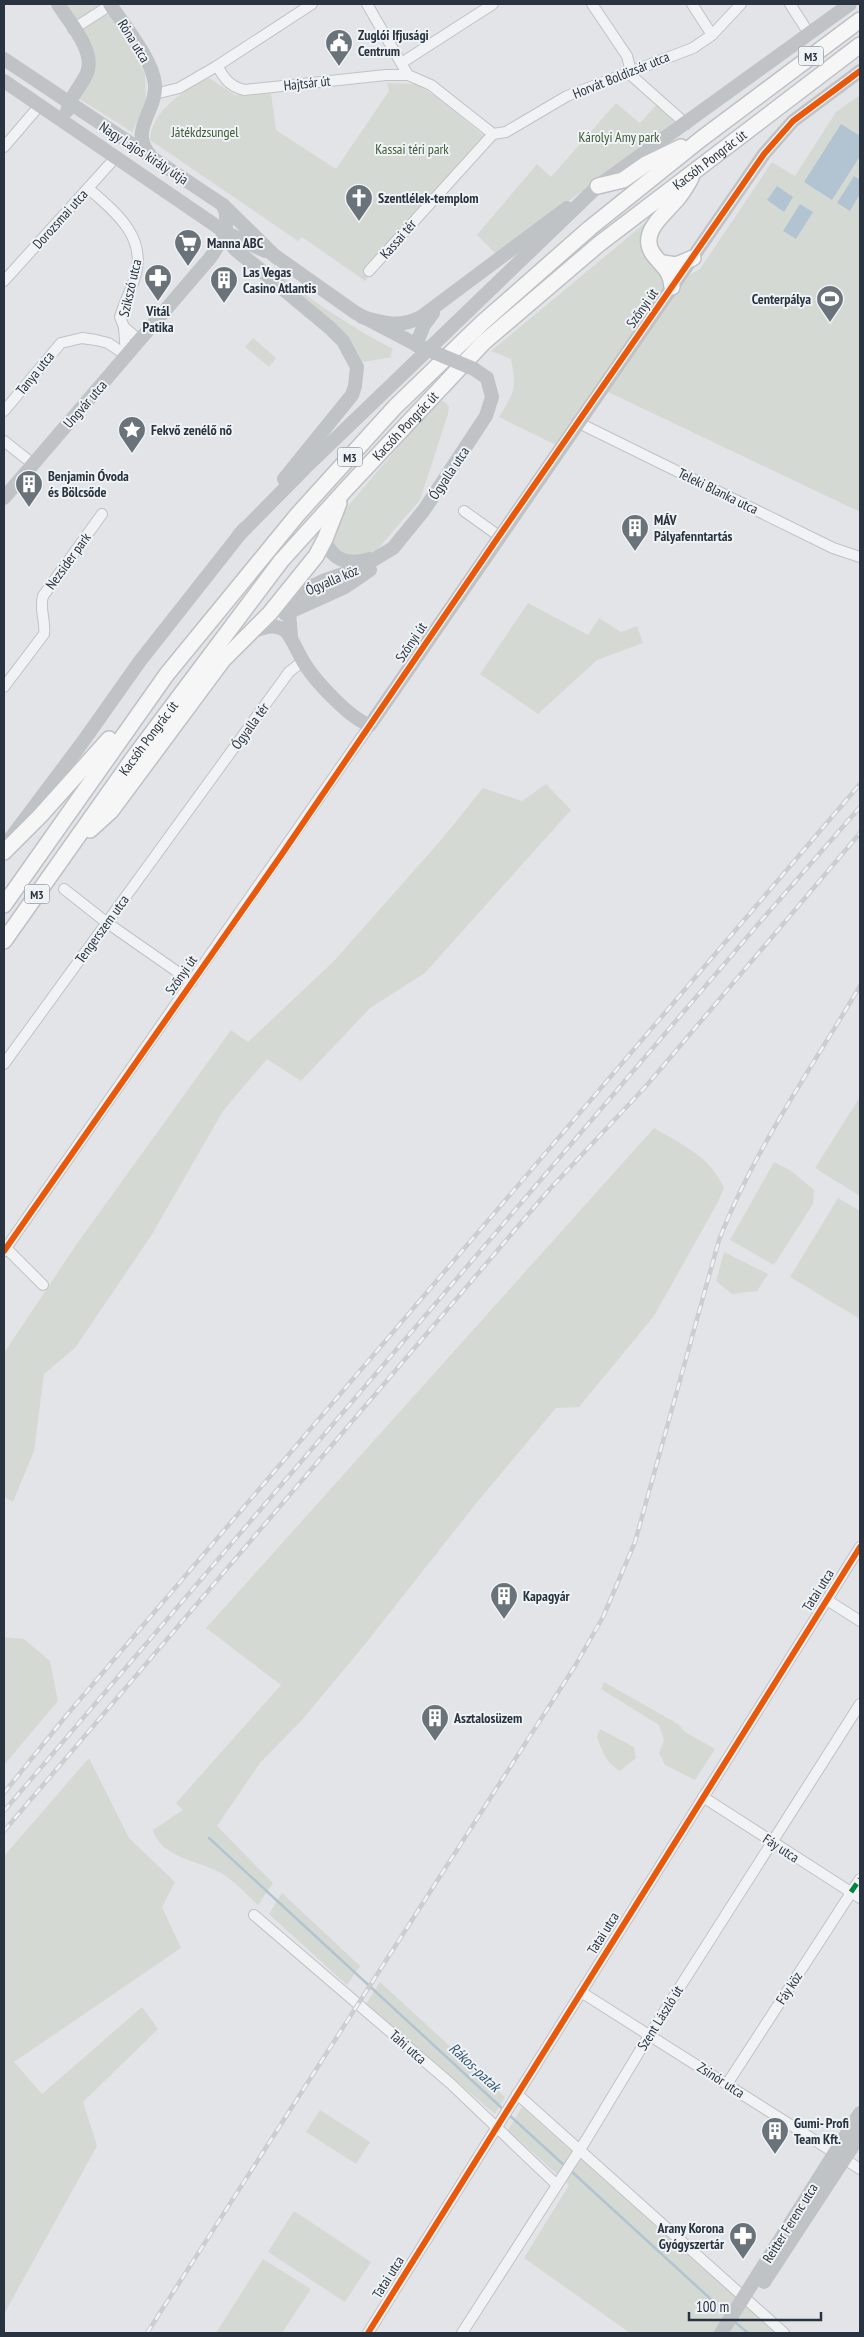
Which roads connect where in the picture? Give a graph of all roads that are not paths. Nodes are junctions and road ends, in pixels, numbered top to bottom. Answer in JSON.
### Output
{"nodes":[{"id":1,"x":58,"y":4,"type":"edge"},
{"id":2,"x":111,"y":4,"type":"edge"},
{"id":3,"x":312,"y":4,"type":"edge"},
{"id":4,"x":367,"y":4,"type":"edge"},
{"id":5,"x":494,"y":4,"type":"edge"},
{"id":6,"x":592,"y":4,"type":"edge"},
{"id":7,"x":692,"y":4,"type":"edge"},
{"id":8,"x":741,"y":4,"type":"edge"},
{"id":9,"x":790,"y":4,"type":"edge"},
{"id":10,"x":850,"y":4,"type":"edge"},
{"id":11,"x":860,"y":20,"type":"edge"},
{"id":12,"x":73,"y":29,"type":"junction"},
{"id":13,"x":808,"y":32,"type":"junction"},
{"id":14,"x":712,"y":35,"type":"junction"},
{"id":15,"x":860,"y":45,"type":"edge"},
{"id":16,"x":4,"y":59,"type":"edge"},
{"id":17,"x":402,"y":62,"type":"junction"},
{"id":18,"x":217,"y":66,"type":"junction"},
{"id":19,"x":631,"y":71,"type":"junction"},
{"id":20,"x":860,"y":71,"type":"edge"},
{"id":21,"x":408,"y":75,"type":"junction"},
{"id":22,"x":4,"y":82,"type":"edge"},
{"id":23,"x":155,"y":87,"type":"junction"},
{"id":24,"x":66,"y":99,"type":"junction"},
{"id":25,"x":40,"y":105,"type":"junction"},
{"id":26,"x":686,"y":124,"type":"junction"},
{"id":27,"x":71,"y":126,"type":"junction"},
{"id":28,"x":493,"y":134,"type":"junction"},
{"id":29,"x":701,"y":139,"type":"junction"},
{"id":30,"x":4,"y":147,"type":"edge"},
{"id":31,"x":116,"y":157,"type":"junction"},
{"id":32,"x":152,"y":157,"type":"junction"},
{"id":33,"x":698,"y":168,"type":"junction"},
{"id":34,"x":598,"y":186,"type":"junction"},
{"id":35,"x":88,"y":188,"type":"junction"},
{"id":36,"x":223,"y":205,"type":"junction"},
{"id":37,"x":225,"y":232,"type":"junction"},
{"id":38,"x":277,"y":258,"type":"junction"},
{"id":39,"x":693,"y":258,"type":"junction"},
{"id":40,"x":663,"y":263,"type":"junction"},
{"id":41,"x":369,"y":271,"type":"dead end"},
{"id":42,"x":4,"y":281,"type":"edge"},
{"id":43,"x":672,"y":287,"type":"junction"},
{"id":44,"x":442,"y":303,"type":"junction"},
{"id":45,"x":362,"y":317,"type":"junction"},
{"id":46,"x":124,"y":327,"type":"junction"},
{"id":47,"x":139,"y":340,"type":"junction"},
{"id":48,"x":418,"y":346,"type":"junction"},
{"id":49,"x":126,"y":355,"type":"junction"},
{"id":50,"x":487,"y":378,"type":"joint"},
{"id":51,"x":4,"y":412,"type":"edge"},
{"id":52,"x":577,"y":422,"type":"junction"},
{"id":53,"x":4,"y":441,"type":"edge"},
{"id":54,"x":33,"y":464,"type":"junction"},
{"id":55,"x":347,"y":488,"type":"junction"},
{"id":56,"x":4,"y":498,"type":"edge"},
{"id":57,"x":464,"y":511,"type":"dead end"},
{"id":58,"x":102,"y":514,"type":"dead end"},
{"id":59,"x":239,"y":535,"type":"junction"},
{"id":60,"x":499,"y":536,"type":"junction"},
{"id":61,"x":326,"y":538,"type":"junction"},
{"id":62,"x":387,"y":551,"type":"junction"},
{"id":63,"x":860,"y":557,"type":"edge"},
{"id":64,"x":311,"y":603,"type":"junction"},
{"id":65,"x":289,"y":611,"type":"junction"},
{"id":66,"x":254,"y":631,"type":"junction"},
{"id":67,"x":291,"y":637,"type":"junction"},
{"id":68,"x":302,"y":659,"type":"junction"},
{"id":69,"x":4,"y":687,"type":"edge"},
{"id":70,"x":142,"y":707,"type":"junction"},
{"id":71,"x":370,"y":725,"type":"junction"},
{"id":72,"x":200,"y":794,"type":"joint"},
{"id":73,"x":4,"y":848,"type":"edge"},
{"id":74,"x":70,"y":848,"type":"junction"},
{"id":75,"x":4,"y":852,"type":"edge"},
{"id":76,"x":64,"y":889,"type":"dead end"},
{"id":77,"x":4,"y":905,"type":"edge"},
{"id":78,"x":106,"y":922,"type":"junction"},
{"id":79,"x":4,"y":941,"type":"edge"},
{"id":80,"x":192,"y":982,"type":"junction"},
{"id":81,"x":4,"y":1064,"type":"edge"},
{"id":82,"x":4,"y":1249,"type":"edge"},
{"id":83,"x":43,"y":1285,"type":"dead end"},
{"id":84,"x":860,"y":1547,"type":"edge"},
{"id":85,"x":828,"y":1600,"type":"junction"},
{"id":86,"x":860,"y":1621,"type":"edge"},
{"id":87,"x":860,"y":1704,"type":"edge"},
{"id":88,"x":703,"y":1798,"type":"junction"},
{"id":89,"x":773,"y":1842,"type":"junction"},
{"id":90,"x":860,"y":1879,"type":"edge"},
{"id":91,"x":856,"y":1895,"type":"edge"},
{"id":92,"x":254,"y":1915,"type":"dead end"},
{"id":93,"x":581,"y":1992,"type":"junction"},
{"id":94,"x":650,"y":2034,"type":"junction"},
{"id":95,"x":727,"y":2084,"type":"junction"},
{"id":96,"x":514,"y":2098,"type":"junction"},
{"id":97,"x":860,"y":2113,"type":"edge"},
{"id":98,"x":497,"y":2126,"type":"junction"},
{"id":99,"x":860,"y":2135,"type":"edge"},
{"id":100,"x":578,"y":2154,"type":"junction"},
{"id":101,"x":839,"y":2156,"type":"junction"},
{"id":102,"x":860,"y":2169,"type":"edge"},
{"id":103,"x":557,"y":2185,"type":"junction"},
{"id":104,"x":745,"y":2304,"type":"junction"},
{"id":105,"x":368,"y":2333,"type":"edge"},
{"id":106,"x":462,"y":2333,"type":"edge"},
{"id":107,"x":721,"y":2333,"type":"edge"},
{"id":108,"x":732,"y":2333,"type":"edge"},
{"id":109,"x":784,"y":2333,"type":"edge"}],
"edges":[{"from":1,"to":12,"type":"street"},
{"from":2,"to":12,"type":"street"},
{"from":2,"to":23,"type":"street","name":"Róna utca"},
{"from":3,"to":18,"type":"street"},
{"from":4,"to":17,"type":"street"},
{"from":5,"to":17,"type":"street"},
{"from":6,"to":19,"type":"street"},
{"from":7,"to":14,"type":"street"},
{"from":8,"to":14,"type":"street","name":"Horvát Boldizsár utca"},
{"from":9,"to":13,"type":"street"},
{"from":10,"to":13,"type":"street"},
{"from":11,"to":29,"type":"main road","name":"Kacsóh Pongrác út","number":"M3"},
{"from":12,"to":24,"type":"street"},
{"from":13,"to":26,"type":"street"},
{"from":14,"to":19,"type":"street","name":"Horvát Boldizsár utca"},
{"from":15,"to":33,"type":"main road","name":"Kacsóh Pongrác út","number":"M3"},
{"from":16,"to":24,"type":"street","name":"Nagy Lajos király útja"},
{"from":17,"to":21,"type":"street"},
{"from":18,"to":21,"type":"street","name":"Hajtsár út"},
{"from":18,"to":23,"type":"street"},
{"from":19,"to":26,"type":"street"},
{"from":19,"to":28,"type":"street","name":"Horvát Boldizsár utca"},
{"from":20,"to":39,"type":"street","name":"Szőnyi út"},
{"from":21,"to":28,"type":"street"},
{"from":22,"to":25,"type":"street","name":"Nagy Lajos király útja"},
{"from":23,"to":32,"type":"street"},
{"from":24,"to":27,"type":"street"},
{"from":24,"to":32,"type":"street","name":"Nagy Lajos király útja"},
{"from":25,"to":27,"type":"street","name":"Nagy Lajos király útja"},
{"from":25,"to":30,"type":"street"},
{"from":26,"to":34,"type":"street"},
{"from":27,"to":31,"type":"street","name":"Nagy Lajos király útja"},
{"from":28,"to":41,"type":"street","name":"Kassai tér"},
{"from":29,"to":34,"type":"main road"},
{"from":29,"to":70,"type":"main road","name":"Kacsóh Pongrác út","number":"M3"},
{"from":31,"to":35,"type":"street","name":"Dorozsmai utca"},
{"from":31,"to":37,"type":"street","name":"Nagy Lajos király útja"},
{"from":32,"to":36,"type":"street","name":"Nagy Lajos király útja"},
{"from":33,"to":40,"type":"main road"},
{"from":33,"to":55,"type":"main road","name":"Kacsóh Pongrác út","number":"M3"},
{"from":34,"to":44,"type":"street"},
{"from":34,"to":59,"type":"street"},
{"from":35,"to":42,"type":"street","name":"Dorozsmai utca"},
{"from":35,"to":46,"type":"street","name":"Szikszó utca"},
{"from":36,"to":37,"type":"street"},
{"from":36,"to":38,"type":"street","name":"Nagy Lajos király útja"},
{"from":37,"to":38,"type":"street","name":"Nagy Lajos király útja"},
{"from":37,"to":47,"type":"street","name":"Ungvár utca"},
{"from":37,"to":59,"type":"street"},
{"from":38,"to":45,"type":"street","name":"Nagy Lajos király útja"},
{"from":39,"to":40,"type":"main road"},
{"from":39,"to":43,"type":"street","name":"Szőnyi út"},
{"from":40,"to":43,"type":"main road"},
{"from":43,"to":52,"type":"street","name":"Szőnyi út"},
{"from":44,"to":45,"type":"street"},
{"from":44,"to":48,"type":"street"},
{"from":45,"to":48,"type":"street","name":"Nagy Lajos király útja"},
{"from":46,"to":47,"type":"street","name":"Szikszó utca"},
{"from":46,"to":49,"type":"street"},
{"from":47,"to":49,"type":"street","name":"Ungvár utca"},
{"from":48,"to":50,"type":"street","name":"Nagy Lajos király útja","bridge":true},
{"from":49,"to":51,"type":"street","name":"Tanya utca"},
{"from":49,"to":54,"type":"street","name":"Ungvár utca"},
{"from":50,"to":62,"type":"street","name":"Ógyalla utca"},
{"from":52,"to":60,"type":"street","name":"Szőnyi út"},
{"from":52,"to":63,"type":"street","name":"Teleki Blanka utca"},
{"from":53,"to":54,"type":"street"},
{"from":54,"to":56,"type":"street","name":"Ungvár utca"},
{"from":55,"to":61,"type":"main road"},
{"from":55,"to":74,"type":"main road","name":"Kacsóh Pongrác út","number":"M3"},
{"from":57,"to":60,"type":"street"},
{"from":58,"to":69,"type":"street","name":"Nezsider park"},
{"from":59,"to":73,"type":"street"},
{"from":60,"to":71,"type":"street","name":"Szőnyi út"},
{"from":61,"to":62,"type":"street"},
{"from":61,"to":66,"type":"main road"},
{"from":62,"to":64,"type":"street","name":"Ógyalla köz"},
{"from":62,"to":65,"type":"street","name":"Ógyalla köz"},
{"from":64,"to":65,"type":"street","name":"Ógyalla köz"},
{"from":64,"to":68,"type":"street","name":"Ógyalla köz"},
{"from":65,"to":66,"type":"street","name":"Ógyalla köz"},
{"from":65,"to":67,"type":"street","name":"Ógyalla köz"},
{"from":66,"to":67,"type":"street"},
{"from":66,"to":74,"type":"main road"},
{"from":67,"to":68,"type":"street","name":"Ógyalla köz"},
{"from":68,"to":71,"type":"street","name":"Ógyalla köz"},
{"from":68,"to":72,"type":"street","name":"Ógyalla tér"},
{"from":70,"to":75,"type":"main road"},
{"from":70,"to":77,"type":"main road","name":"Kacsóh Pongrác út","number":"M3"},
{"from":71,"to":80,"type":"street","name":"Szőnyi út"},
{"from":72,"to":78,"type":"street","name":"Tengerszem utca"},
{"from":74,"to":79,"type":"main road","name":"Kacsóh Pongrác út","number":"M3"},
{"from":76,"to":78,"type":"street"},
{"from":78,"to":80,"type":"street"},
{"from":78,"to":81,"type":"street","name":"Tengerszem utca"},
{"from":80,"to":82,"type":"street","name":"Szőnyi út"},
{"from":82,"to":83,"type":"street"},
{"from":84,"to":85,"type":"street","name":"Tatai utca"},
{"from":85,"to":86,"type":"street"},
{"from":85,"to":88,"type":"street","name":"Tatai utca"},
{"from":87,"to":89,"type":"street","name":"Szent László út"},
{"from":88,"to":89,"type":"street","name":"Fáy utca"},
{"from":88,"to":93,"type":"street","name":"Tatai utca"},
{"from":89,"to":91,"type":"street","name":"Fáy utca"},
{"from":89,"to":94,"type":"street","name":"Szent László út"},
{"from":90,"to":91,"type":"street","name":"Fáy köz"},
{"from":91,"to":95,"type":"street","name":"Fáy köz"},
{"from":92,"to":98,"type":"street","name":"Tahi utca"},
{"from":93,"to":94,"type":"street","name":"Zsinór utca"},
{"from":93,"to":96,"type":"street","name":"Tatai utca"},
{"from":94,"to":95,"type":"street","name":"Zsinór utca"},
{"from":94,"to":100,"type":"street","name":"Szent László út"},
{"from":95,"to":101,"type":"street","name":"Zsinór utca"},
{"from":96,"to":98,"type":"street","name":"Tatai utca"},
{"from":96,"to":100,"type":"street"},
{"from":97,"to":101,"type":"street","name":"Reitter Ferenc utca"},
{"from":98,"to":103,"type":"street","name":"Tahi utca"},
{"from":98,"to":105,"type":"street","name":"Tatai utca"},
{"from":99,"to":101,"type":"street","name":"Reitter Ferenc utca"},
{"from":100,"to":103,"type":"street","name":"Szent László út"},
{"from":100,"to":104,"type":"street"},
{"from":101,"to":102,"type":"street","name":"Zsinór utca"},
{"from":101,"to":104,"type":"street","name":"Reitter Ferenc utca"},
{"from":103,"to":106,"type":"street","name":"Szent László út"},
{"from":104,"to":107,"type":"street","name":"Reitter Ferenc utca"},
{"from":104,"to":108,"type":"street","name":"Reitter Ferenc utca"},
{"from":104,"to":109,"type":"street"}]}
